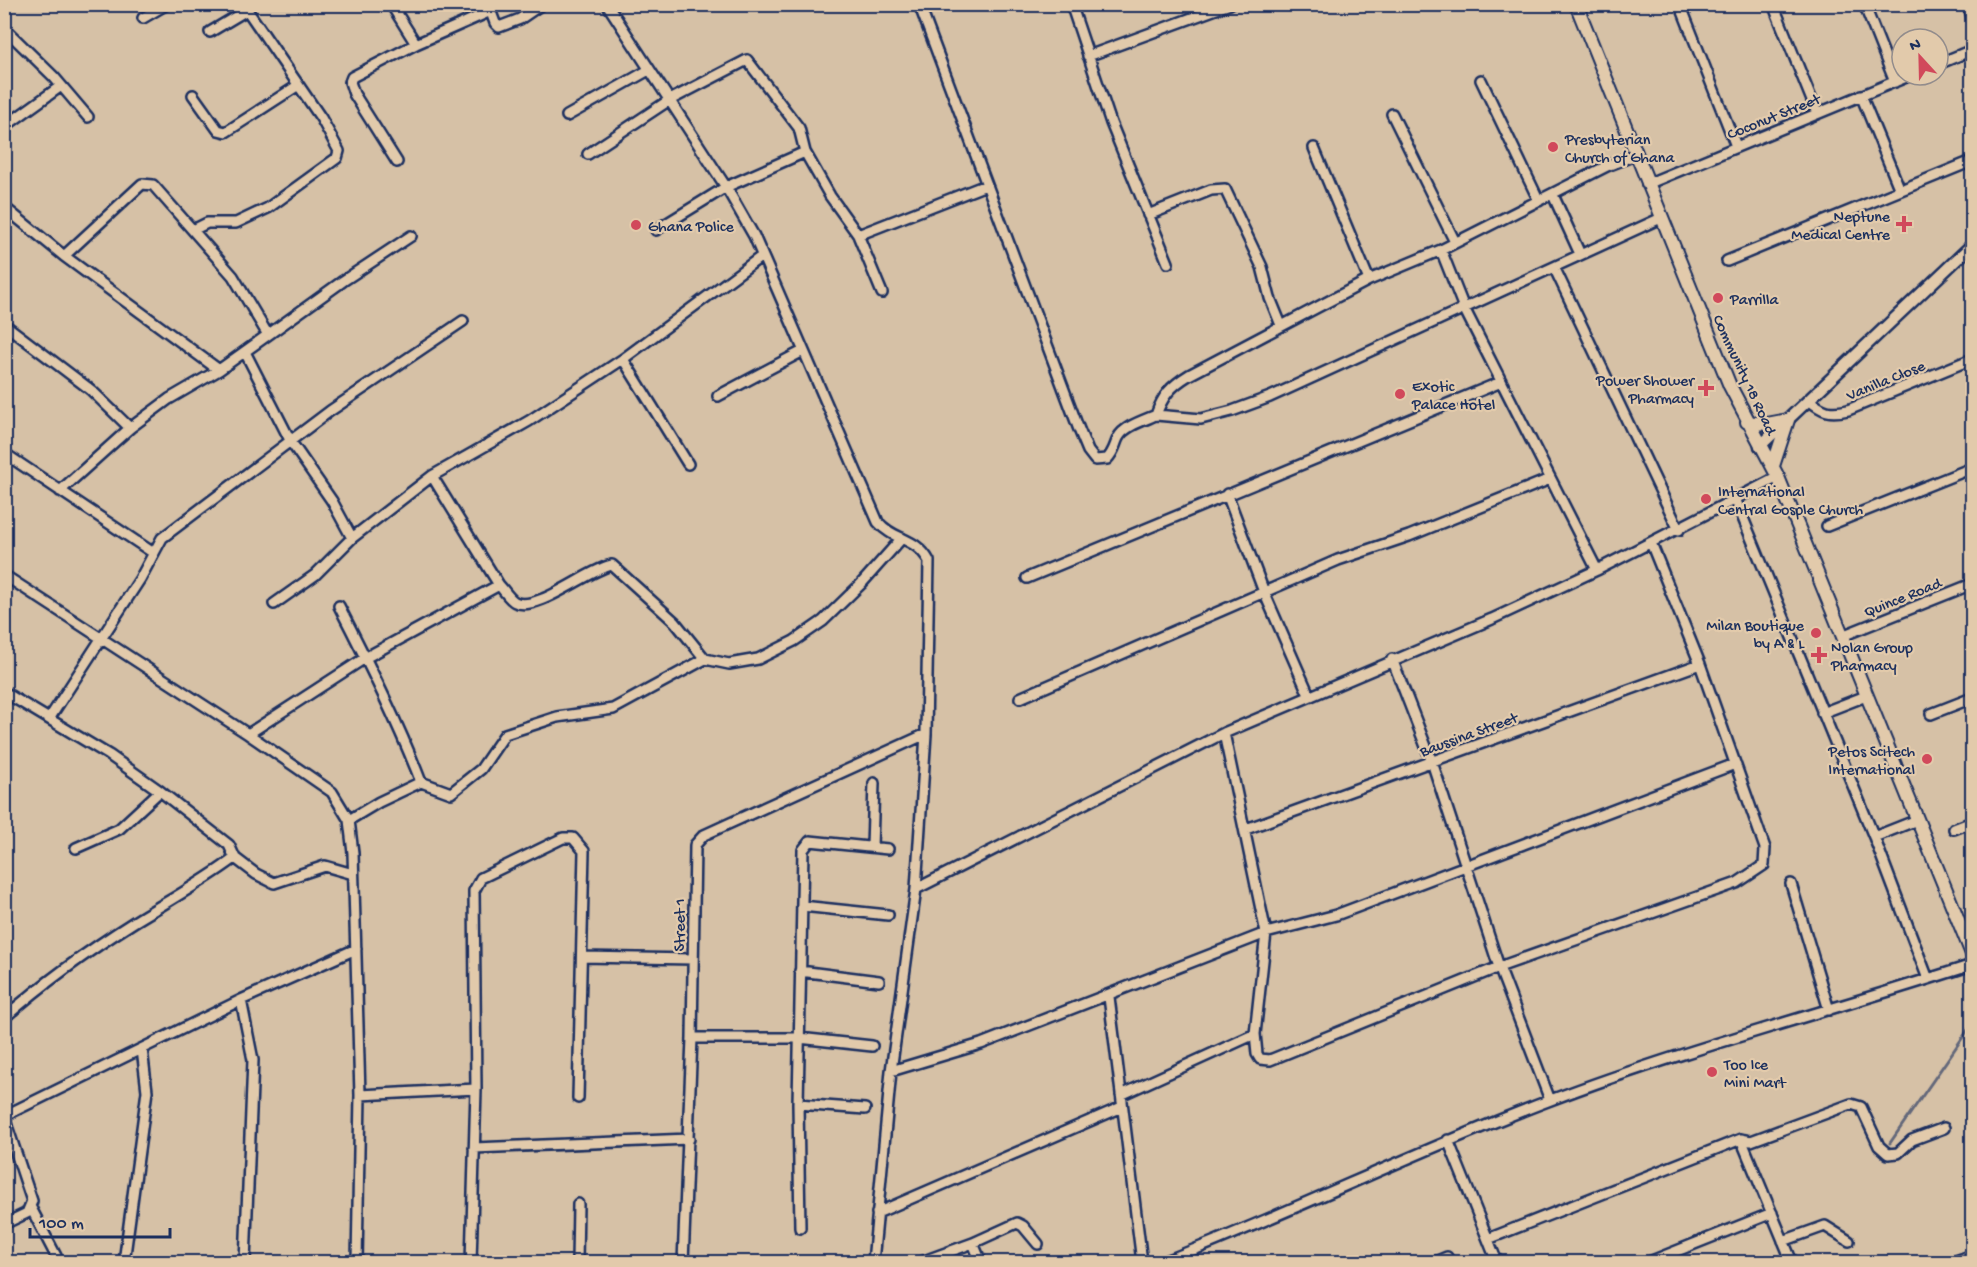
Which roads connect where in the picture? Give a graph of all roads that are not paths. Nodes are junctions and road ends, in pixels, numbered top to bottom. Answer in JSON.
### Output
{"nodes":[{"id":1,"x":167,"y":4,"type":"edge"},
{"id":2,"x":391,"y":4,"type":"edge"},
{"id":3,"x":542,"y":4,"type":"edge"},
{"id":4,"x":607,"y":4,"type":"edge"},
{"id":5,"x":919,"y":4,"type":"edge"},
{"id":6,"x":1071,"y":4,"type":"edge"},
{"id":7,"x":1230,"y":4,"type":"edge"},
{"id":8,"x":1575,"y":4,"type":"edge"},
{"id":9,"x":1680,"y":4,"type":"edge"},
{"id":10,"x":1773,"y":4,"type":"edge"},
{"id":11,"x":1864,"y":4,"type":"edge"},
{"id":12,"x":1968,"y":4,"type":"edge"},
{"id":13,"x":245,"y":7,"type":"edge"},
{"id":14,"x":490,"y":8,"type":"edge"},
{"id":15,"x":1972,"y":16,"type":"edge"},
{"id":16,"x":143,"y":18,"type":"dead end"},
{"id":17,"x":4,"y":28,"type":"edge"},
{"id":18,"x":210,"y":32,"type":"dead end"},
{"id":19,"x":416,"y":44,"type":"junction"},
{"id":20,"x":1972,"y":50,"type":"edge"},
{"id":21,"x":1088,"y":56,"type":"junction"},
{"id":22,"x":1950,"y":59,"type":"edge"},
{"id":23,"x":1890,"y":69,"type":"edge"},
{"id":24,"x":647,"y":71,"type":"junction"},
{"id":25,"x":1481,"y":80,"type":"dead end"},
{"id":26,"x":1890,"y":84,"type":"edge"},
{"id":27,"x":61,"y":86,"type":"junction"},
{"id":28,"x":297,"y":86,"type":"junction"},
{"id":29,"x":193,"y":95,"type":"dead end"},
{"id":30,"x":1861,"y":95,"type":"junction"},
{"id":31,"x":668,"y":101,"type":"junction"},
{"id":32,"x":1816,"y":113,"type":"junction"},
{"id":33,"x":1392,"y":114,"type":"dead end"},
{"id":34,"x":567,"y":116,"type":"dead end"},
{"id":35,"x":88,"y":117,"type":"dead end"},
{"id":36,"x":4,"y":127,"type":"edge"},
{"id":37,"x":1736,"y":146,"type":"junction"},
{"id":38,"x":1314,"y":147,"type":"dead end"},
{"id":39,"x":805,"y":152,"type":"junction"},
{"id":40,"x":588,"y":154,"type":"dead end"},
{"id":41,"x":1635,"y":155,"type":"junction"},
{"id":42,"x":1972,"y":161,"type":"edge"},
{"id":43,"x":397,"y":162,"type":"dead end"},
{"id":44,"x":1647,"y":184,"type":"junction"},
{"id":45,"x":986,"y":185,"type":"junction"},
{"id":46,"x":726,"y":187,"type":"junction"},
{"id":47,"x":1900,"y":190,"type":"junction"},
{"id":48,"x":1553,"y":195,"type":"junction"},
{"id":49,"x":1539,"y":201,"type":"junction"},
{"id":50,"x":4,"y":207,"type":"edge"},
{"id":51,"x":1148,"y":216,"type":"junction"},
{"id":52,"x":1661,"y":218,"type":"junction"},
{"id":53,"x":193,"y":230,"type":"junction"},
{"id":54,"x":656,"y":230,"type":"dead end"},
{"id":55,"x":858,"y":235,"type":"junction"},
{"id":56,"x":411,"y":236,"type":"dead end"},
{"id":57,"x":1455,"y":242,"type":"junction"},
{"id":58,"x":1972,"y":245,"type":"edge"},
{"id":59,"x":1441,"y":250,"type":"junction"},
{"id":60,"x":1580,"y":254,"type":"junction"},
{"id":61,"x":64,"y":256,"type":"junction"},
{"id":62,"x":762,"y":256,"type":"junction"},
{"id":63,"x":1727,"y":261,"type":"dead end"},
{"id":64,"x":1168,"y":263,"type":"dead end"},
{"id":65,"x":1554,"y":267,"type":"junction"},
{"id":66,"x":1369,"y":280,"type":"junction"},
{"id":67,"x":882,"y":293,"type":"dead end"},
{"id":68,"x":1464,"y":309,"type":"junction"},
{"id":69,"x":463,"y":321,"type":"dead end"},
{"id":70,"x":4,"y":324,"type":"edge"},
{"id":71,"x":1281,"y":325,"type":"junction"},
{"id":72,"x":268,"y":335,"type":"junction"},
{"id":73,"x":803,"y":351,"type":"junction"},
{"id":74,"x":245,"y":352,"type":"junction"},
{"id":75,"x":623,"y":359,"type":"junction"},
{"id":76,"x":1972,"y":359,"type":"edge"},
{"id":77,"x":219,"y":370,"type":"junction"},
{"id":78,"x":1501,"y":382,"type":"junction"},
{"id":79,"x":718,"y":396,"type":"dead end"},
{"id":80,"x":1809,"y":400,"type":"junction"},
{"id":81,"x":1156,"y":415,"type":"junction"},
{"id":82,"x":1788,"y":420,"type":"junction"},
{"id":83,"x":1747,"y":422,"type":"junction"},
{"id":84,"x":130,"y":428,"type":"junction"},
{"id":85,"x":291,"y":442,"type":"junction"},
{"id":86,"x":1760,"y":446,"type":"junction"},
{"id":87,"x":4,"y":453,"type":"edge"},
{"id":88,"x":688,"y":464,"type":"dead end"},
{"id":89,"x":1972,"y":468,"type":"edge"},
{"id":90,"x":1776,"y":471,"type":"junction"},
{"id":91,"x":432,"y":476,"type":"junction"},
{"id":92,"x":1550,"y":479,"type":"junction"},
{"id":93,"x":60,"y":492,"type":"junction"},
{"id":94,"x":1227,"y":494,"type":"junction"},
{"id":95,"x":1736,"y":501,"type":"junction"},
{"id":96,"x":1827,"y":526,"type":"dead end"},
{"id":97,"x":1679,"y":530,"type":"junction"},
{"id":98,"x":352,"y":538,"type":"junction"},
{"id":99,"x":902,"y":538,"type":"junction"},
{"id":100,"x":1651,"y":543,"type":"junction"},
{"id":101,"x":152,"y":552,"type":"junction"},
{"id":102,"x":1597,"y":570,"type":"junction"},
{"id":103,"x":4,"y":575,"type":"edge"},
{"id":104,"x":1027,"y":578,"type":"dead end"},
{"id":105,"x":1972,"y":584,"type":"edge"},
{"id":106,"x":499,"y":585,"type":"junction"},
{"id":107,"x":1264,"y":592,"type":"junction"},
{"id":108,"x":274,"y":604,"type":"dead end"},
{"id":109,"x":339,"y":606,"type":"dead end"},
{"id":110,"x":1842,"y":636,"type":"junction"},
{"id":111,"x":102,"y":638,"type":"junction"},
{"id":112,"x":365,"y":658,"type":"junction"},
{"id":113,"x":705,"y":659,"type":"junction"},
{"id":114,"x":1392,"y":659,"type":"junction"},
{"id":115,"x":1700,"y":664,"type":"junction"},
{"id":116,"x":4,"y":692,"type":"edge"},
{"id":117,"x":1309,"y":695,"type":"junction"},
{"id":118,"x":1866,"y":696,"type":"junction"},
{"id":119,"x":1020,"y":698,"type":"dead end"},
{"id":120,"x":1972,"y":698,"type":"edge"},
{"id":121,"x":1822,"y":713,"type":"junction"},
{"id":122,"x":1931,"y":714,"type":"dead end"},
{"id":123,"x":49,"y":719,"type":"junction"},
{"id":124,"x":1224,"y":733,"type":"junction"},
{"id":125,"x":248,"y":734,"type":"junction"},
{"id":126,"x":926,"y":734,"type":"junction"},
{"id":127,"x":1432,"y":762,"type":"junction"},
{"id":128,"x":1735,"y":764,"type":"junction"},
{"id":129,"x":421,"y":782,"type":"junction"},
{"id":130,"x":874,"y":783,"type":"dead end"},
{"id":131,"x":160,"y":791,"type":"junction"},
{"id":132,"x":349,"y":820,"type":"junction"},
{"id":133,"x":1917,"y":820,"type":"junction"},
{"id":134,"x":1972,"y":822,"type":"edge"},
{"id":135,"x":1246,"y":829,"type":"junction"},
{"id":136,"x":1954,"y":829,"type":"dead end"},
{"id":137,"x":1874,"y":837,"type":"junction"},
{"id":138,"x":872,"y":847,"type":"junction"},
{"id":139,"x":76,"y":848,"type":"dead end"},
{"id":140,"x":888,"y":849,"type":"dead end"},
{"id":141,"x":235,"y":858,"type":"junction"},
{"id":142,"x":1466,"y":866,"type":"junction"},
{"id":143,"x":353,"y":874,"type":"junction"},
{"id":144,"x":1791,"y":884,"type":"dead end"},
{"id":145,"x":916,"y":889,"type":"junction"},
{"id":146,"x":802,"y":906,"type":"junction"},
{"id":147,"x":888,"y":915,"type":"dead end"},
{"id":148,"x":1266,"y":933,"type":"junction"},
{"id":149,"x":356,"y":949,"type":"junction"},
{"id":150,"x":1972,"y":954,"type":"edge"},
{"id":151,"x":582,"y":957,"type":"junction"},
{"id":152,"x":693,"y":959,"type":"junction"},
{"id":153,"x":1972,"y":965,"type":"edge"},
{"id":154,"x":1500,"y":967,"type":"junction"},
{"id":155,"x":800,"y":971,"type":"junction"},
{"id":156,"x":1929,"y":980,"type":"junction"},
{"id":157,"x":879,"y":981,"type":"dead end"},
{"id":158,"x":1109,"y":997,"type":"junction"},
{"id":159,"x":241,"y":1000,"type":"junction"},
{"id":160,"x":1829,"y":1010,"type":"junction"},
{"id":161,"x":4,"y":1018,"type":"edge"},
{"id":162,"x":1255,"y":1034,"type":"junction"},
{"id":163,"x":692,"y":1038,"type":"junction"},
{"id":164,"x":799,"y":1038,"type":"junction"},
{"id":165,"x":872,"y":1046,"type":"dead end"},
{"id":166,"x":142,"y":1049,"type":"junction"},
{"id":167,"x":891,"y":1071,"type":"junction"},
{"id":168,"x":476,"y":1089,"type":"junction"},
{"id":169,"x":360,"y":1095,"type":"junction"},
{"id":170,"x":1121,"y":1095,"type":"junction"},
{"id":171,"x":578,"y":1098,"type":"dead end"},
{"id":172,"x":1550,"y":1100,"type":"junction"},
{"id":173,"x":798,"y":1104,"type":"junction"},
{"id":174,"x":1122,"y":1107,"type":"junction"},
{"id":175,"x":865,"y":1109,"type":"dead end"},
{"id":176,"x":4,"y":1117,"type":"edge"},
{"id":177,"x":1944,"y":1128,"type":"dead end"},
{"id":178,"x":689,"y":1139,"type":"junction"},
{"id":179,"x":1742,"y":1139,"type":"junction"},
{"id":180,"x":1448,"y":1140,"type":"junction"},
{"id":181,"x":474,"y":1148,"type":"junction"},
{"id":182,"x":578,"y":1204,"type":"dead end"},
{"id":183,"x":31,"y":1208,"type":"junction"},
{"id":184,"x":877,"y":1213,"type":"junction"},
{"id":185,"x":1772,"y":1213,"type":"junction"},
{"id":186,"x":4,"y":1224,"type":"edge"},
{"id":187,"x":800,"y":1228,"type":"dead end"},
{"id":188,"x":1488,"y":1239,"type":"junction"},
{"id":189,"x":1783,"y":1241,"type":"junction"},
{"id":190,"x":1849,"y":1241,"type":"dead end"},
{"id":191,"x":973,"y":1244,"type":"junction"},
{"id":192,"x":1038,"y":1244,"type":"dead end"},
{"id":193,"x":1189,"y":1252,"type":"junction"},
{"id":194,"x":1972,"y":1255,"type":"edge"},
{"id":195,"x":56,"y":1256,"type":"dead end"},
{"id":196,"x":1447,"y":1257,"type":"dead end"},
{"id":197,"x":471,"y":1262,"type":"edge"},
{"id":198,"x":124,"y":1263,"type":"edge"},
{"id":199,"x":245,"y":1263,"type":"edge"},
{"id":200,"x":357,"y":1263,"type":"edge"},
{"id":201,"x":577,"y":1263,"type":"edge"},
{"id":202,"x":683,"y":1263,"type":"edge"},
{"id":203,"x":873,"y":1263,"type":"edge"},
{"id":204,"x":921,"y":1263,"type":"edge"},
{"id":205,"x":981,"y":1263,"type":"edge"},
{"id":206,"x":1142,"y":1263,"type":"edge"},
{"id":207,"x":1163,"y":1263,"type":"edge"},
{"id":208,"x":1192,"y":1263,"type":"edge"},
{"id":209,"x":1435,"y":1263,"type":"edge"},
{"id":210,"x":1497,"y":1263,"type":"edge"},
{"id":211,"x":1649,"y":1263,"type":"edge"},
{"id":212,"x":1792,"y":1263,"type":"edge"},
{"id":213,"x":1953,"y":1263,"type":"edge"}],
"edges":[{"from":1,"to":16,"type":"street"},
{"from":2,"to":19,"type":"street"},
{"from":3,"to":14,"type":"street"},
{"from":4,"to":24,"type":"street"},
{"from":5,"to":45,"type":"street"},
{"from":6,"to":21,"type":"street"},
{"from":7,"to":21,"type":"street"},
{"from":8,"to":41,"type":"main road","name":"Community 18 Road"},
{"from":9,"to":37,"type":"street"},
{"from":10,"to":32,"type":"street"},
{"from":11,"to":23,"type":"street"},
{"from":12,"to":15,"type":"street"},
{"from":13,"to":18,"type":"street"},
{"from":13,"to":28,"type":"street"},
{"from":14,"to":19,"type":"street"},
{"from":17,"to":27,"type":"street"},
{"from":19,"to":43,"type":"street"},
{"from":20,"to":22,"type":"street"},
{"from":21,"to":51,"type":"street"},
{"from":24,"to":31,"type":"street"},
{"from":24,"to":34,"type":"street"},
{"from":25,"to":49,"type":"street"},
{"from":26,"to":30,"type":"street","name":"Coconut Street"},
{"from":27,"to":35,"type":"street"},
{"from":27,"to":36,"type":"street"},
{"from":28,"to":29,"type":"street"},
{"from":28,"to":53,"type":"street"},
{"from":30,"to":32,"type":"street","name":"Coconut Street"},
{"from":30,"to":47,"type":"street"},
{"from":31,"to":39,"type":"street"},
{"from":31,"to":40,"type":"street"},
{"from":31,"to":46,"type":"street"},
{"from":32,"to":37,"type":"street","name":"Coconut Street"},
{"from":33,"to":57,"type":"street"},
{"from":37,"to":44,"type":"street","name":"Coconut Street"},
{"from":38,"to":66,"type":"street"},
{"from":39,"to":46,"type":"street"},
{"from":39,"to":55,"type":"street"},
{"from":41,"to":44,"type":"main road","name":"Community 18 Road"},
{"from":41,"to":48,"type":"street"},
{"from":42,"to":47,"type":"street"},
{"from":44,"to":52,"type":"main road","name":"Community 18 Road"},
{"from":45,"to":55,"type":"street"},
{"from":45,"to":81,"type":"street"},
{"from":46,"to":54,"type":"street"},
{"from":46,"to":62,"type":"street"},
{"from":47,"to":63,"type":"street"},
{"from":48,"to":49,"type":"street"},
{"from":48,"to":60,"type":"street"},
{"from":49,"to":57,"type":"street"},
{"from":50,"to":61,"type":"street"},
{"from":51,"to":64,"type":"street"},
{"from":51,"to":71,"type":"street"},
{"from":52,"to":60,"type":"street"},
{"from":52,"to":83,"type":"main road","name":"Community 18 Road"},
{"from":53,"to":61,"type":"street"},
{"from":53,"to":72,"type":"street"},
{"from":55,"to":67,"type":"street"},
{"from":56,"to":72,"type":"street"},
{"from":57,"to":59,"type":"street"},
{"from":58,"to":80,"type":"street"},
{"from":59,"to":66,"type":"street"},
{"from":59,"to":68,"type":"street"},
{"from":60,"to":65,"type":"street"},
{"from":61,"to":77,"type":"street"},
{"from":62,"to":73,"type":"street"},
{"from":62,"to":75,"type":"street"},
{"from":65,"to":68,"type":"street"},
{"from":65,"to":97,"type":"street"},
{"from":66,"to":71,"type":"street"},
{"from":68,"to":78,"type":"street"},
{"from":68,"to":81,"type":"street"},
{"from":69,"to":85,"type":"street"},
{"from":70,"to":84,"type":"street"},
{"from":71,"to":81,"type":"street"},
{"from":72,"to":74,"type":"street"},
{"from":73,"to":79,"type":"street"},
{"from":73,"to":99,"type":"street"},
{"from":74,"to":77,"type":"street"},
{"from":74,"to":85,"type":"street"},
{"from":75,"to":88,"type":"street"},
{"from":75,"to":91,"type":"street"},
{"from":76,"to":80,"type":"street","name":"Vanilla Close"},
{"from":77,"to":84,"type":"street"},
{"from":78,"to":92,"type":"street"},
{"from":78,"to":94,"type":"street"},
{"from":80,"to":82,"type":"street"},
{"from":82,"to":83,"type":"main road"},
{"from":82,"to":86,"type":"street"},
{"from":82,"to":90,"type":"main road"},
{"from":83,"to":86,"type":"main road","name":"Community 18 Road"},
{"from":84,"to":93,"type":"street"},
{"from":85,"to":98,"type":"street"},
{"from":85,"to":101,"type":"street"},
{"from":86,"to":90,"type":"main road","name":"Community 18 Road"},
{"from":87,"to":93,"type":"street"},
{"from":89,"to":96,"type":"street"},
{"from":90,"to":95,"type":"street"},
{"from":90,"to":110,"type":"main road","name":"Community 18 Road"},
{"from":91,"to":98,"type":"street"},
{"from":91,"to":106,"type":"street"},
{"from":92,"to":102,"type":"street"},
{"from":92,"to":107,"type":"street"},
{"from":93,"to":101,"type":"street"},
{"from":94,"to":104,"type":"street"},
{"from":94,"to":107,"type":"street"},
{"from":95,"to":97,"type":"street"},
{"from":95,"to":121,"type":"street"},
{"from":97,"to":100,"type":"street"},
{"from":98,"to":108,"type":"street"},
{"from":99,"to":113,"type":"street"},
{"from":99,"to":126,"type":"street"},
{"from":100,"to":102,"type":"street"},
{"from":100,"to":115,"type":"street"},
{"from":101,"to":111,"type":"street"},
{"from":102,"to":114,"type":"street"},
{"from":103,"to":111,"type":"street"},
{"from":105,"to":110,"type":"street","name":"Quince Road"},
{"from":106,"to":112,"type":"street"},
{"from":106,"to":113,"type":"street"},
{"from":107,"to":117,"type":"street"},
{"from":107,"to":119,"type":"street"},
{"from":109,"to":112,"type":"street"},
{"from":110,"to":118,"type":"main road","name":"Community 18 Road"},
{"from":111,"to":123,"type":"street"},
{"from":111,"to":125,"type":"street"},
{"from":112,"to":125,"type":"street"},
{"from":112,"to":129,"type":"street"},
{"from":113,"to":129,"type":"street"},
{"from":114,"to":117,"type":"street"},
{"from":114,"to":127,"type":"street"},
{"from":115,"to":127,"type":"street","name":"Baussina Street"},
{"from":115,"to":128,"type":"street"},
{"from":116,"to":123,"type":"street"},
{"from":117,"to":124,"type":"street"},
{"from":118,"to":121,"type":"street"},
{"from":118,"to":133,"type":"main road","name":"Community 18 Road"},
{"from":120,"to":122,"type":"street"},
{"from":121,"to":137,"type":"street"},
{"from":123,"to":131,"type":"street"},
{"from":124,"to":135,"type":"street"},
{"from":124,"to":145,"type":"street"},
{"from":125,"to":132,"type":"street"},
{"from":126,"to":145,"type":"street"},
{"from":126,"to":152,"type":"street","name":"Street 1"},
{"from":127,"to":135,"type":"street","name":"Baussina Street"},
{"from":127,"to":142,"type":"street"},
{"from":128,"to":142,"type":"street"},
{"from":128,"to":154,"type":"street"},
{"from":129,"to":132,"type":"street"},
{"from":130,"to":138,"type":"street"},
{"from":131,"to":139,"type":"street"},
{"from":131,"to":141,"type":"street"},
{"from":132,"to":143,"type":"street"},
{"from":133,"to":137,"type":"street"},
{"from":133,"to":150,"type":"main road","name":"Community 18 Road"},
{"from":134,"to":136,"type":"street"},
{"from":135,"to":148,"type":"street"},
{"from":137,"to":156,"type":"street"},
{"from":138,"to":140,"type":"street"},
{"from":138,"to":146,"type":"street"},
{"from":141,"to":143,"type":"street"},
{"from":141,"to":161,"type":"street"},
{"from":142,"to":148,"type":"street"},
{"from":142,"to":154,"type":"street"},
{"from":143,"to":149,"type":"street"},
{"from":144,"to":160,"type":"street"},
{"from":145,"to":167,"type":"street"},
{"from":146,"to":147,"type":"street"},
{"from":146,"to":155,"type":"street"},
{"from":148,"to":158,"type":"street"},
{"from":148,"to":162,"type":"street"},
{"from":149,"to":159,"type":"street"},
{"from":149,"to":169,"type":"street"},
{"from":151,"to":152,"type":"street"},
{"from":151,"to":168,"type":"street"},
{"from":151,"to":171,"type":"street"},
{"from":152,"to":163,"type":"street","name":"Street 1"},
{"from":153,"to":156,"type":"street"},
{"from":154,"to":162,"type":"street"},
{"from":154,"to":172,"type":"street"},
{"from":155,"to":157,"type":"street"},
{"from":155,"to":164,"type":"street"},
{"from":156,"to":160,"type":"street"},
{"from":158,"to":167,"type":"street"},
{"from":158,"to":170,"type":"street"},
{"from":159,"to":166,"type":"street"},
{"from":159,"to":199,"type":"street"},
{"from":160,"to":172,"type":"street"},
{"from":162,"to":170,"type":"street"},
{"from":163,"to":164,"type":"street"},
{"from":163,"to":178,"type":"street","name":"Street 1"},
{"from":164,"to":165,"type":"street"},
{"from":164,"to":173,"type":"street"},
{"from":166,"to":176,"type":"street"},
{"from":166,"to":198,"type":"street"},
{"from":167,"to":184,"type":"street"},
{"from":168,"to":169,"type":"street"},
{"from":168,"to":181,"type":"street"},
{"from":169,"to":200,"type":"street"},
{"from":170,"to":174,"type":"street"},
{"from":172,"to":180,"type":"street"},
{"from":173,"to":175,"type":"street"},
{"from":173,"to":187,"type":"street"},
{"from":174,"to":184,"type":"street"},
{"from":174,"to":206,"type":"street"},
{"from":176,"to":183,"type":"street"},
{"from":177,"to":179,"type":"street"},
{"from":178,"to":181,"type":"street"},
{"from":178,"to":202,"type":"street","name":"Street 1"},
{"from":179,"to":185,"type":"street"},
{"from":179,"to":188,"type":"street"},
{"from":180,"to":188,"type":"street"},
{"from":180,"to":193,"type":"street"},
{"from":181,"to":197,"type":"street"},
{"from":182,"to":201,"type":"street"},
{"from":183,"to":186,"type":"street"},
{"from":183,"to":195,"type":"street"},
{"from":184,"to":203,"type":"street"},
{"from":185,"to":189,"type":"street"},
{"from":185,"to":211,"type":"street"},
{"from":188,"to":210,"type":"street"},
{"from":189,"to":190,"type":"street"},
{"from":189,"to":212,"type":"street"},
{"from":191,"to":192,"type":"street"},
{"from":191,"to":204,"type":"street"},
{"from":191,"to":205,"type":"street"},
{"from":193,"to":207,"type":"street"},
{"from":193,"to":208,"type":"street"},
{"from":194,"to":213,"type":"street"},
{"from":196,"to":209,"type":"street"}]}
